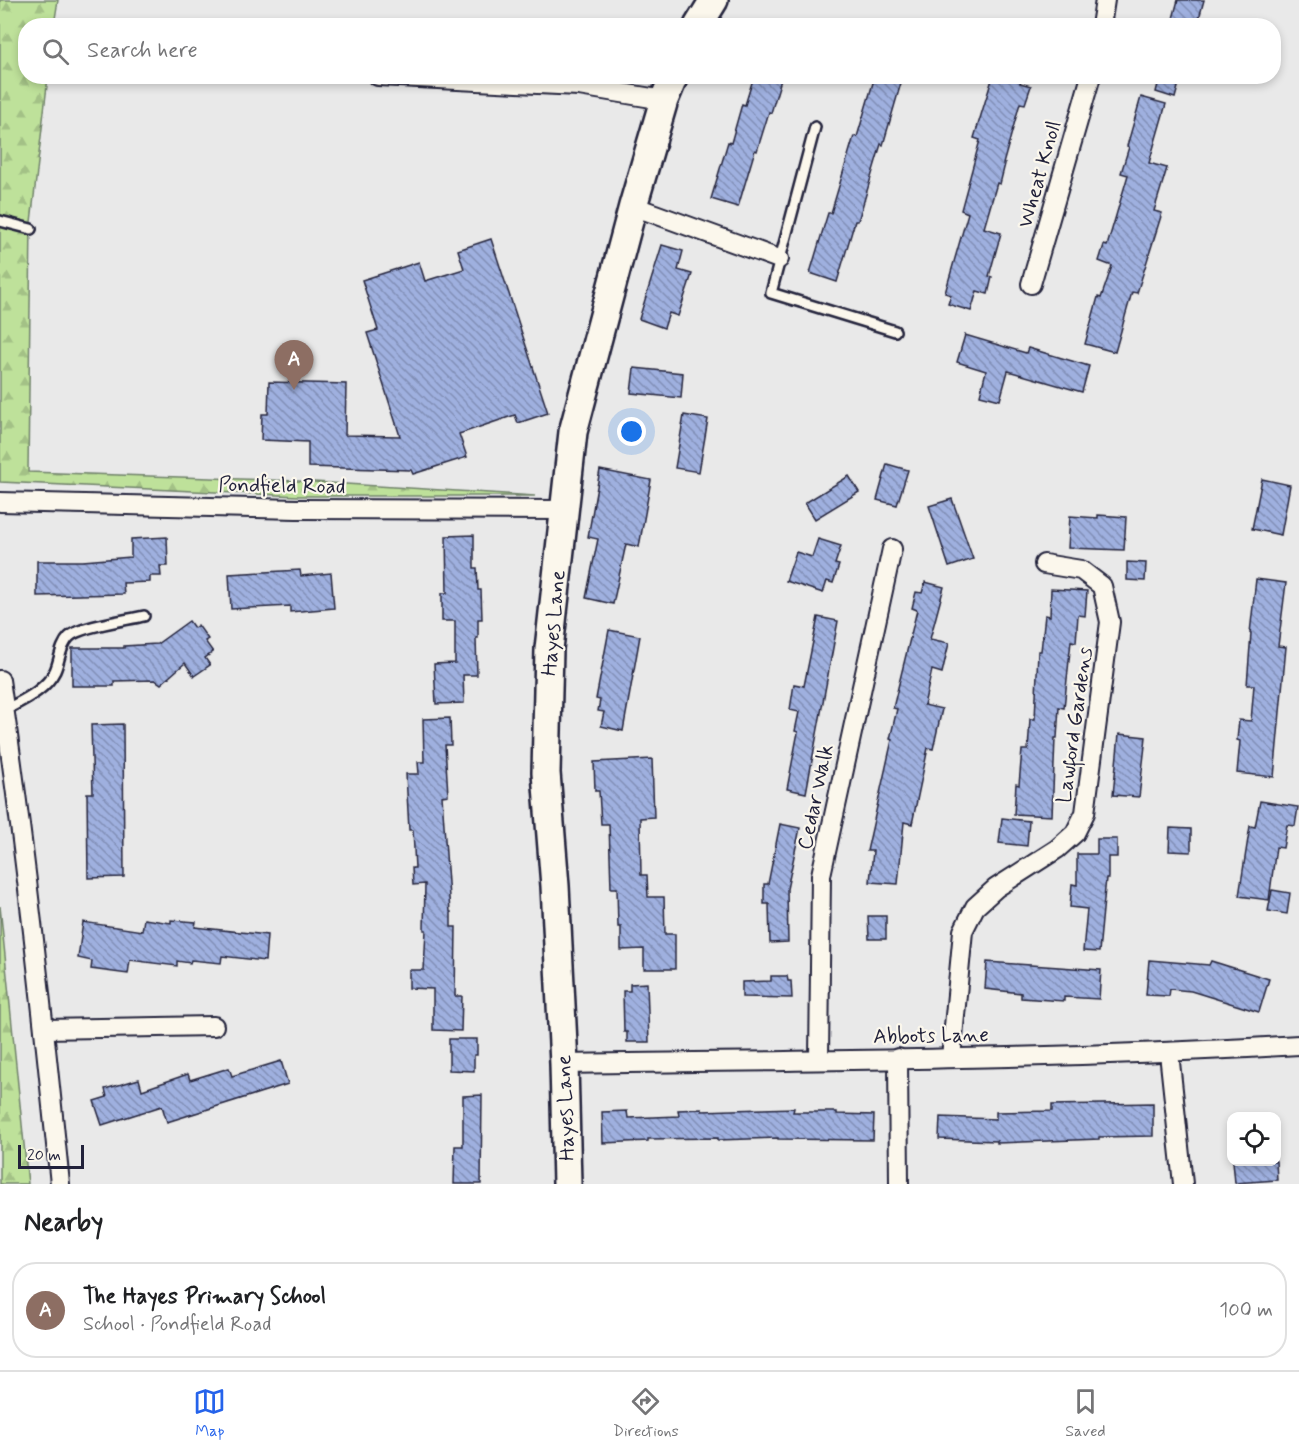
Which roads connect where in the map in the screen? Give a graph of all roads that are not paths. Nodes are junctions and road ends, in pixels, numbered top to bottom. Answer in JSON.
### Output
{"nodes":[{"id":1,"x":714,"y":0,"type":"edge"},
{"id":2,"x":1105,"y":0,"type":"edge"},
{"id":3,"x":703,"y":18,"type":"edge"},
{"id":4,"x":1102,"y":18,"type":"edge"},
{"id":5,"x":539,"y":84,"type":"edge"},
{"id":6,"x":1088,"y":84,"type":"edge"},
{"id":7,"x":669,"y":88,"type":"edge"},
{"id":8,"x":815,"y":127,"type":"dead end"},
{"id":9,"x":633,"y":206,"type":"junction"},
{"id":10,"x":0,"y":221,"type":"edge"},
{"id":11,"x":31,"y":229,"type":"dead end"},
{"id":12,"x":779,"y":259,"type":"junction"},
{"id":13,"x":1031,"y":284,"type":"dead end"},
{"id":14,"x":895,"y":331,"type":"dead end"},
{"id":15,"x":0,"y":502,"type":"edge"},
{"id":16,"x":564,"y":510,"type":"junction"},
{"id":17,"x":892,"y":549,"type":"dead end"},
{"id":18,"x":1044,"y":564,"type":"dead end"},
{"id":19,"x":144,"y":616,"type":"dead end"},
{"id":20,"x":0,"y":680,"type":"edge"},
{"id":21,"x":4,"y":710,"type":"junction"},
{"id":22,"x":214,"y":1026,"type":"dead end"},
{"id":23,"x":44,"y":1029,"type":"junction"},
{"id":24,"x":1299,"y":1045,"type":"edge"},
{"id":25,"x":1169,"y":1053,"type":"junction"},
{"id":26,"x":898,"y":1058,"type":"junction"},
{"id":27,"x":951,"y":1058,"type":"junction"},
{"id":28,"x":819,"y":1060,"type":"junction"},
{"id":29,"x":564,"y":1064,"type":"junction"},
{"id":30,"x":60,"y":1184,"type":"edge"},
{"id":31,"x":567,"y":1184,"type":"edge"},
{"id":32,"x":899,"y":1184,"type":"edge"},
{"id":33,"x":1183,"y":1184,"type":"edge"}],
"edges":[{"from":1,"to":3,"type":"street"},
{"from":2,"to":4,"type":"street"},
{"from":5,"to":7,"type":"street"},
{"from":6,"to":13,"type":"street","name":"Wheat Knoll"},
{"from":7,"to":9,"type":"street","name":"Hayes Lane"},
{"from":8,"to":12,"type":"lane"},
{"from":9,"to":12,"type":"street"},
{"from":9,"to":16,"type":"street","name":"Hayes Lane"},
{"from":10,"to":11,"type":"lane"},
{"from":12,"to":14,"type":"lane"},
{"from":15,"to":16,"type":"street","name":"Pondfield Road"},
{"from":16,"to":29,"type":"street","name":"Hayes Lane"},
{"from":17,"to":28,"type":"street","name":"Cedar Walk"},
{"from":18,"to":27,"type":"street","name":"Lawford Gardens"},
{"from":19,"to":21,"type":"lane"},
{"from":20,"to":21,"type":"street"},
{"from":21,"to":23,"type":"street"},
{"from":22,"to":23,"type":"street"},
{"from":23,"to":30,"type":"street"},
{"from":24,"to":25,"type":"street","name":"Abbots Lane"},
{"from":25,"to":27,"type":"street","name":"Abbots Lane"},
{"from":25,"to":33,"type":"street"},
{"from":26,"to":27,"type":"street","name":"Abbots Lane"},
{"from":26,"to":28,"type":"street","name":"Abbots Lane"},
{"from":26,"to":32,"type":"street"},
{"from":28,"to":29,"type":"street","name":"Abbots Lane"},
{"from":29,"to":31,"type":"street","name":"Hayes Lane"}]}
